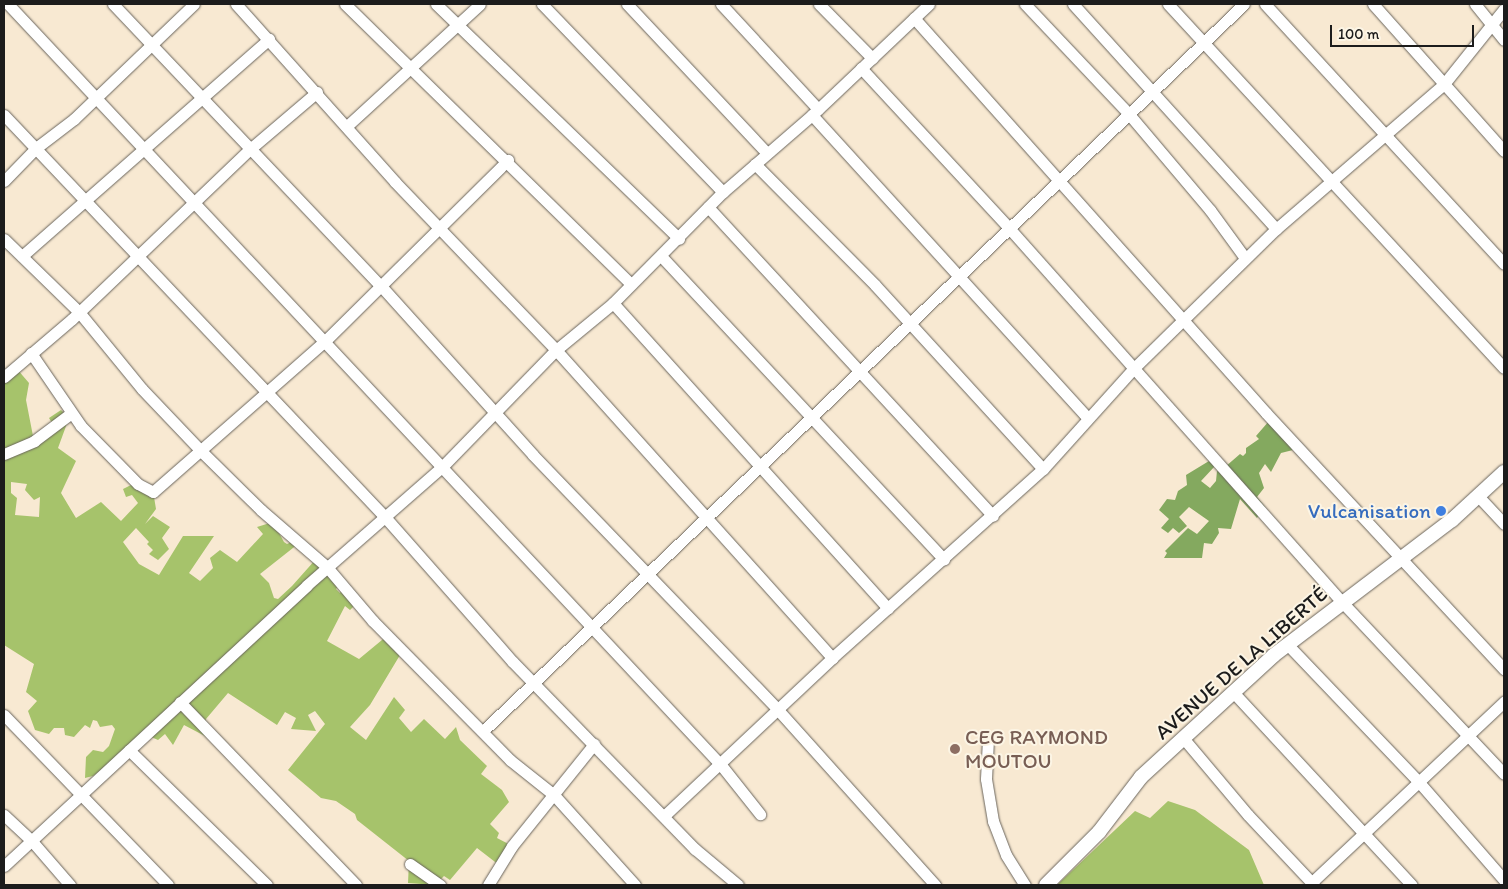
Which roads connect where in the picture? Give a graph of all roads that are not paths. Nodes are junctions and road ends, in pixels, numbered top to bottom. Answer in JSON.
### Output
{"nodes":[{"id":1,"x":8,"y":4,"type":"edge"},
{"id":2,"x":113,"y":4,"type":"edge"},
{"id":3,"x":194,"y":4,"type":"edge"},
{"id":4,"x":236,"y":4,"type":"edge"},
{"id":5,"x":345,"y":4,"type":"edge"},
{"id":6,"x":436,"y":4,"type":"edge"},
{"id":7,"x":480,"y":4,"type":"edge"},
{"id":8,"x":542,"y":4,"type":"edge"},
{"id":9,"x":627,"y":4,"type":"edge"},
{"id":10,"x":721,"y":4,"type":"edge"},
{"id":11,"x":819,"y":4,"type":"edge"},
{"id":12,"x":928,"y":4,"type":"edge"},
{"id":13,"x":1025,"y":4,"type":"edge"},
{"id":14,"x":1073,"y":4,"type":"edge"},
{"id":15,"x":1168,"y":4,"type":"edge"},
{"id":16,"x":1244,"y":4,"type":"edge"},
{"id":17,"x":1265,"y":4,"type":"edge"},
{"id":18,"x":1373,"y":4,"type":"edge"},
{"id":19,"x":1475,"y":4,"type":"edge"},
{"id":20,"x":1504,"y":9,"type":"edge"},
{"id":21,"x":914,"y":18,"type":"junction"},
{"id":22,"x":1491,"y":22,"type":"junction"},
{"id":23,"x":458,"y":23,"type":"junction"},
{"id":24,"x":269,"y":39,"type":"junction"},
{"id":25,"x":1504,"y":40,"type":"edge"},
{"id":26,"x":1204,"y":42,"type":"junction"},
{"id":27,"x":152,"y":44,"type":"junction"},
{"id":28,"x":872,"y":58,"type":"junction"},
{"id":29,"x":412,"y":66,"type":"junction"},
{"id":30,"x":861,"y":68,"type":"junction"},
{"id":31,"x":1444,"y":84,"type":"junction"},
{"id":32,"x":1154,"y":91,"type":"junction"},
{"id":33,"x":317,"y":92,"type":"junction"},
{"id":34,"x":204,"y":96,"type":"junction"},
{"id":35,"x":97,"y":97,"type":"junction"},
{"id":36,"x":815,"y":112,"type":"junction"},
{"id":37,"x":1128,"y":113,"type":"junction"},
{"id":38,"x":4,"y":115,"type":"edge"},
{"id":39,"x":347,"y":126,"type":"junction"},
{"id":40,"x":1386,"y":136,"type":"junction"},
{"id":41,"x":36,"y":148,"type":"junction"},
{"id":42,"x":250,"y":149,"type":"junction"},
{"id":43,"x":146,"y":150,"type":"junction"},
{"id":44,"x":1504,"y":151,"type":"edge"},
{"id":45,"x":767,"y":153,"type":"junction"},
{"id":46,"x":508,"y":160,"type":"junction"},
{"id":47,"x":755,"y":164,"type":"junction"},
{"id":48,"x":1332,"y":180,"type":"junction"},
{"id":49,"x":4,"y":181,"type":"edge"},
{"id":50,"x":1059,"y":183,"type":"junction"},
{"id":51,"x":723,"y":192,"type":"junction"},
{"id":52,"x":86,"y":201,"type":"junction"},
{"id":53,"x":195,"y":203,"type":"junction"},
{"id":54,"x":708,"y":207,"type":"junction"},
{"id":55,"x":1009,"y":228,"type":"junction"},
{"id":56,"x":440,"y":229,"type":"junction"},
{"id":57,"x":1276,"y":230,"type":"junction"},
{"id":58,"x":4,"y":239,"type":"edge"},
{"id":59,"x":679,"y":239,"type":"junction"},
{"id":60,"x":22,"y":256,"type":"junction"},
{"id":61,"x":137,"y":256,"type":"junction"},
{"id":62,"x":661,"y":256,"type":"junction"},
{"id":63,"x":1245,"y":258,"type":"junction"},
{"id":64,"x":1504,"y":264,"type":"edge"},
{"id":65,"x":959,"y":277,"type":"junction"},
{"id":66,"x":631,"y":284,"type":"junction"},
{"id":67,"x":381,"y":286,"type":"junction"},
{"id":68,"x":613,"y":302,"type":"junction"},
{"id":69,"x":79,"y":312,"type":"junction"},
{"id":70,"x":1184,"y":320,"type":"junction"},
{"id":71,"x":909,"y":325,"type":"junction"},
{"id":72,"x":324,"y":342,"type":"junction"},
{"id":73,"x":556,"y":350,"type":"junction"},
{"id":74,"x":31,"y":353,"type":"junction"},
{"id":75,"x":1134,"y":368,"type":"junction"},
{"id":76,"x":1504,"y":368,"type":"edge"},
{"id":77,"x":860,"y":371,"type":"junction"},
{"id":78,"x":4,"y":376,"type":"edge"},
{"id":79,"x":269,"y":394,"type":"junction"},
{"id":80,"x":496,"y":413,"type":"junction"},
{"id":81,"x":70,"y":414,"type":"junction"},
{"id":82,"x":810,"y":417,"type":"junction"},
{"id":83,"x":1087,"y":417,"type":"junction"},
{"id":84,"x":201,"y":451,"type":"junction"},
{"id":85,"x":4,"y":454,"type":"edge"},
{"id":86,"x":443,"y":466,"type":"junction"},
{"id":87,"x":761,"y":467,"type":"junction"},
{"id":88,"x":1043,"y":468,"type":"junction"},
{"id":89,"x":1504,"y":472,"type":"edge"},
{"id":90,"x":1479,"y":497,"type":"junction"},
{"id":91,"x":993,"y":516,"type":"junction"},
{"id":92,"x":385,"y":518,"type":"junction"},
{"id":93,"x":705,"y":518,"type":"junction"},
{"id":94,"x":1504,"y":524,"type":"edge"},
{"id":95,"x":1400,"y":558,"type":"junction"},
{"id":96,"x":944,"y":559,"type":"junction"},
{"id":97,"x":327,"y":567,"type":"junction"},
{"id":98,"x":647,"y":572,"type":"junction"},
{"id":99,"x":1342,"y":602,"type":"junction"},
{"id":100,"x":888,"y":608,"type":"junction"},
{"id":101,"x":590,"y":628,"type":"junction"},
{"id":102,"x":1288,"y":644,"type":"junction"},
{"id":103,"x":832,"y":658,"type":"junction"},
{"id":104,"x":1504,"y":669,"type":"edge"},
{"id":105,"x":532,"y":682,"type":"junction"},
{"id":106,"x":1233,"y":692,"type":"junction"},
{"id":107,"x":180,"y":702,"type":"junction"},
{"id":108,"x":1504,"y":702,"type":"edge"},
{"id":109,"x":778,"y":711,"type":"junction"},
{"id":110,"x":4,"y":715,"type":"edge"},
{"id":111,"x":483,"y":731,"type":"junction"},
{"id":112,"x":1470,"y":733,"type":"junction"},
{"id":113,"x":988,"y":739,"type":"dead end"},
{"id":114,"x":1184,"y":739,"type":"junction"},
{"id":115,"x":594,"y":744,"type":"junction"},
{"id":116,"x":129,"y":750,"type":"junction"},
{"id":117,"x":721,"y":764,"type":"junction"},
{"id":118,"x":1504,"y":774,"type":"edge"},
{"id":119,"x":1418,"y":781,"type":"junction"},
{"id":120,"x":81,"y":795,"type":"junction"},
{"id":121,"x":554,"y":795,"type":"junction"},
{"id":122,"x":760,"y":814,"type":"dead end"},
{"id":123,"x":4,"y":815,"type":"edge"},
{"id":124,"x":665,"y":815,"type":"junction"},
{"id":125,"x":1364,"y":835,"type":"junction"},
{"id":126,"x":31,"y":840,"type":"junction"},
{"id":127,"x":410,"y":864,"type":"dead end"},
{"id":128,"x":4,"y":866,"type":"edge"},
{"id":129,"x":1504,"y":880,"type":"edge"},
{"id":130,"x":1313,"y":884,"type":"edge"},
{"id":131,"x":70,"y":885,"type":"edge"},
{"id":132,"x":168,"y":885,"type":"edge"},
{"id":133,"x":267,"y":885,"type":"edge"},
{"id":134,"x":356,"y":885,"type":"edge"},
{"id":135,"x":440,"y":885,"type":"edge"},
{"id":136,"x":488,"y":885,"type":"edge"},
{"id":137,"x":635,"y":885,"type":"edge"},
{"id":138,"x":738,"y":885,"type":"edge"},
{"id":139,"x":935,"y":885,"type":"edge"},
{"id":140,"x":1025,"y":885,"type":"edge"},
{"id":141,"x":1046,"y":885,"type":"edge"},
{"id":142,"x":1412,"y":885,"type":"edge"}],
"edges":[{"from":1,"to":35,"type":"street"},
{"from":2,"to":27,"type":"street"},
{"from":3,"to":27,"type":"street"},
{"from":4,"to":24,"type":"street"},
{"from":5,"to":29,"type":"street"},
{"from":6,"to":23,"type":"street"},
{"from":7,"to":23,"type":"street"},
{"from":8,"to":51,"type":"street"},
{"from":9,"to":45,"type":"street"},
{"from":10,"to":36,"type":"street"},
{"from":11,"to":28,"type":"street"},
{"from":12,"to":21,"type":"street"},
{"from":13,"to":37,"type":"street"},
{"from":14,"to":32,"type":"street"},
{"from":15,"to":26,"type":"street"},
{"from":16,"to":26,"type":"street"},
{"from":17,"to":40,"type":"street"},
{"from":18,"to":31,"type":"street"},
{"from":19,"to":22,"type":"street"},
{"from":20,"to":22,"type":"street"},
{"from":21,"to":28,"type":"street"},
{"from":21,"to":50,"type":"street"},
{"from":22,"to":25,"type":"street"},
{"from":22,"to":31,"type":"street"},
{"from":23,"to":29,"type":"street"},
{"from":23,"to":59,"type":"street"},
{"from":24,"to":33,"type":"street"},
{"from":24,"to":34,"type":"street"},
{"from":26,"to":32,"type":"street"},
{"from":26,"to":48,"type":"street"},
{"from":27,"to":34,"type":"street"},
{"from":27,"to":35,"type":"street"},
{"from":28,"to":30,"type":"street"},
{"from":29,"to":39,"type":"street"},
{"from":29,"to":46,"type":"street"},
{"from":30,"to":36,"type":"street"},
{"from":30,"to":55,"type":"street"},
{"from":31,"to":40,"type":"street"},
{"from":31,"to":44,"type":"street"},
{"from":32,"to":37,"type":"street"},
{"from":32,"to":57,"type":"street"},
{"from":33,"to":39,"type":"street"},
{"from":33,"to":42,"type":"street"},
{"from":34,"to":42,"type":"street"},
{"from":34,"to":43,"type":"street"},
{"from":35,"to":41,"type":"street"},
{"from":35,"to":43,"type":"street"},
{"from":36,"to":45,"type":"street"},
{"from":36,"to":65,"type":"street"},
{"from":37,"to":50,"type":"street"},
{"from":37,"to":63,"type":"street"},
{"from":38,"to":41,"type":"street"},
{"from":39,"to":56,"type":"street"},
{"from":40,"to":48,"type":"street"},
{"from":40,"to":64,"type":"street"},
{"from":41,"to":49,"type":"street"},
{"from":41,"to":52,"type":"street"},
{"from":42,"to":53,"type":"street"},
{"from":42,"to":67,"type":"street"},
{"from":43,"to":52,"type":"street"},
{"from":43,"to":53,"type":"street"},
{"from":45,"to":47,"type":"street"},
{"from":46,"to":56,"type":"street"},
{"from":46,"to":66,"type":"street"},
{"from":47,"to":51,"type":"street"},
{"from":47,"to":71,"type":"street"},
{"from":48,"to":57,"type":"street"},
{"from":48,"to":76,"type":"street"},
{"from":50,"to":55,"type":"street"},
{"from":50,"to":70,"type":"street"},
{"from":51,"to":54,"type":"street"},
{"from":52,"to":60,"type":"street"},
{"from":52,"to":61,"type":"street"},
{"from":53,"to":61,"type":"street"},
{"from":53,"to":72,"type":"street"},
{"from":54,"to":59,"type":"street"},
{"from":54,"to":77,"type":"street"},
{"from":55,"to":65,"type":"street"},
{"from":55,"to":75,"type":"street"},
{"from":56,"to":67,"type":"street"},
{"from":56,"to":73,"type":"street"},
{"from":57,"to":63,"type":"street"},
{"from":58,"to":60,"type":"street"},
{"from":59,"to":62,"type":"street"},
{"from":60,"to":69,"type":"street"},
{"from":61,"to":69,"type":"street"},
{"from":61,"to":79,"type":"street"},
{"from":62,"to":66,"type":"street"},
{"from":62,"to":82,"type":"street"},
{"from":63,"to":70,"type":"street"},
{"from":65,"to":71,"type":"street"},
{"from":65,"to":83,"type":"street"},
{"from":66,"to":68,"type":"street"},
{"from":67,"to":72,"type":"street"},
{"from":67,"to":80,"type":"street"},
{"from":68,"to":73,"type":"street"},
{"from":68,"to":87,"type":"street"},
{"from":69,"to":74,"type":"street"},
{"from":69,"to":84,"type":"street"},
{"from":70,"to":75,"type":"street"},
{"from":70,"to":95,"type":"street"},
{"from":71,"to":77,"type":"street"},
{"from":71,"to":88,"type":"street"},
{"from":72,"to":79,"type":"street"},
{"from":72,"to":86,"type":"street"},
{"from":73,"to":80,"type":"street"},
{"from":73,"to":93,"type":"street"},
{"from":74,"to":78,"type":"street"},
{"from":74,"to":81,"type":"street"},
{"from":75,"to":83,"type":"street"},
{"from":75,"to":99,"type":"street"},
{"from":77,"to":82,"type":"street"},
{"from":77,"to":91,"type":"street"},
{"from":79,"to":84,"type":"street"},
{"from":79,"to":92,"type":"street"},
{"from":80,"to":86,"type":"street"},
{"from":80,"to":98,"type":"street"},
{"from":81,"to":84,"type":"street"},
{"from":81,"to":85,"type":"street"},
{"from":82,"to":87,"type":"street"},
{"from":82,"to":96,"type":"street"},
{"from":83,"to":88,"type":"street"},
{"from":84,"to":97,"type":"street"},
{"from":86,"to":92,"type":"street"},
{"from":86,"to":101,"type":"street"},
{"from":87,"to":93,"type":"street"},
{"from":87,"to":100,"type":"street"},
{"from":88,"to":91,"type":"street"},
{"from":89,"to":90,"type":"street","name":"AVENUE DE LA LIBERTÉ"},
{"from":90,"to":94,"type":"street"},
{"from":90,"to":95,"type":"street","name":"AVENUE DE LA LIBERTÉ"},
{"from":91,"to":96,"type":"street"},
{"from":92,"to":97,"type":"street"},
{"from":92,"to":105,"type":"street"},
{"from":93,"to":98,"type":"street"},
{"from":93,"to":103,"type":"street"},
{"from":95,"to":99,"type":"street","name":"AVENUE DE LA LIBERTÉ"},
{"from":95,"to":104,"type":"street"},
{"from":96,"to":100,"type":"street"},
{"from":97,"to":107,"type":"street"},
{"from":97,"to":111,"type":"street"},
{"from":98,"to":101,"type":"street"},
{"from":98,"to":109,"type":"street"},
{"from":99,"to":102,"type":"street","name":"AVENUE DE LA LIBERTÉ"},
{"from":99,"to":112,"type":"street"},
{"from":100,"to":103,"type":"street"},
{"from":101,"to":105,"type":"street"},
{"from":101,"to":117,"type":"street"},
{"from":102,"to":106,"type":"street","name":"AVENUE DE LA LIBERTÉ"},
{"from":102,"to":119,"type":"street"},
{"from":103,"to":109,"type":"street"},
{"from":105,"to":111,"type":"street"},
{"from":105,"to":115,"type":"street"},
{"from":106,"to":114,"type":"street","name":"AVENUE DE LA LIBERTÉ"},
{"from":106,"to":125,"type":"street"},
{"from":107,"to":116,"type":"street"},
{"from":107,"to":134,"type":"street"},
{"from":108,"to":112,"type":"street"},
{"from":109,"to":117,"type":"street"},
{"from":109,"to":139,"type":"street"},
{"from":110,"to":120,"type":"street"},
{"from":111,"to":121,"type":"street"},
{"from":112,"to":118,"type":"street"},
{"from":112,"to":119,"type":"street"},
{"from":113,"to":140,"type":"street"},
{"from":114,"to":130,"type":"street"},
{"from":114,"to":141,"type":"street","name":"AVENUE DE LA LIBERTÉ"},
{"from":115,"to":121,"type":"street"},
{"from":115,"to":124,"type":"street"},
{"from":116,"to":120,"type":"street"},
{"from":116,"to":133,"type":"street"},
{"from":117,"to":122,"type":"street"},
{"from":117,"to":124,"type":"street"},
{"from":119,"to":125,"type":"street"},
{"from":119,"to":129,"type":"street"},
{"from":120,"to":126,"type":"street"},
{"from":120,"to":132,"type":"street"},
{"from":121,"to":136,"type":"street"},
{"from":121,"to":137,"type":"street"},
{"from":123,"to":126,"type":"street"},
{"from":124,"to":138,"type":"street"},
{"from":125,"to":130,"type":"street"},
{"from":125,"to":142,"type":"street"},
{"from":126,"to":128,"type":"street"},
{"from":126,"to":131,"type":"street"},
{"from":127,"to":135,"type":"street"}]}
